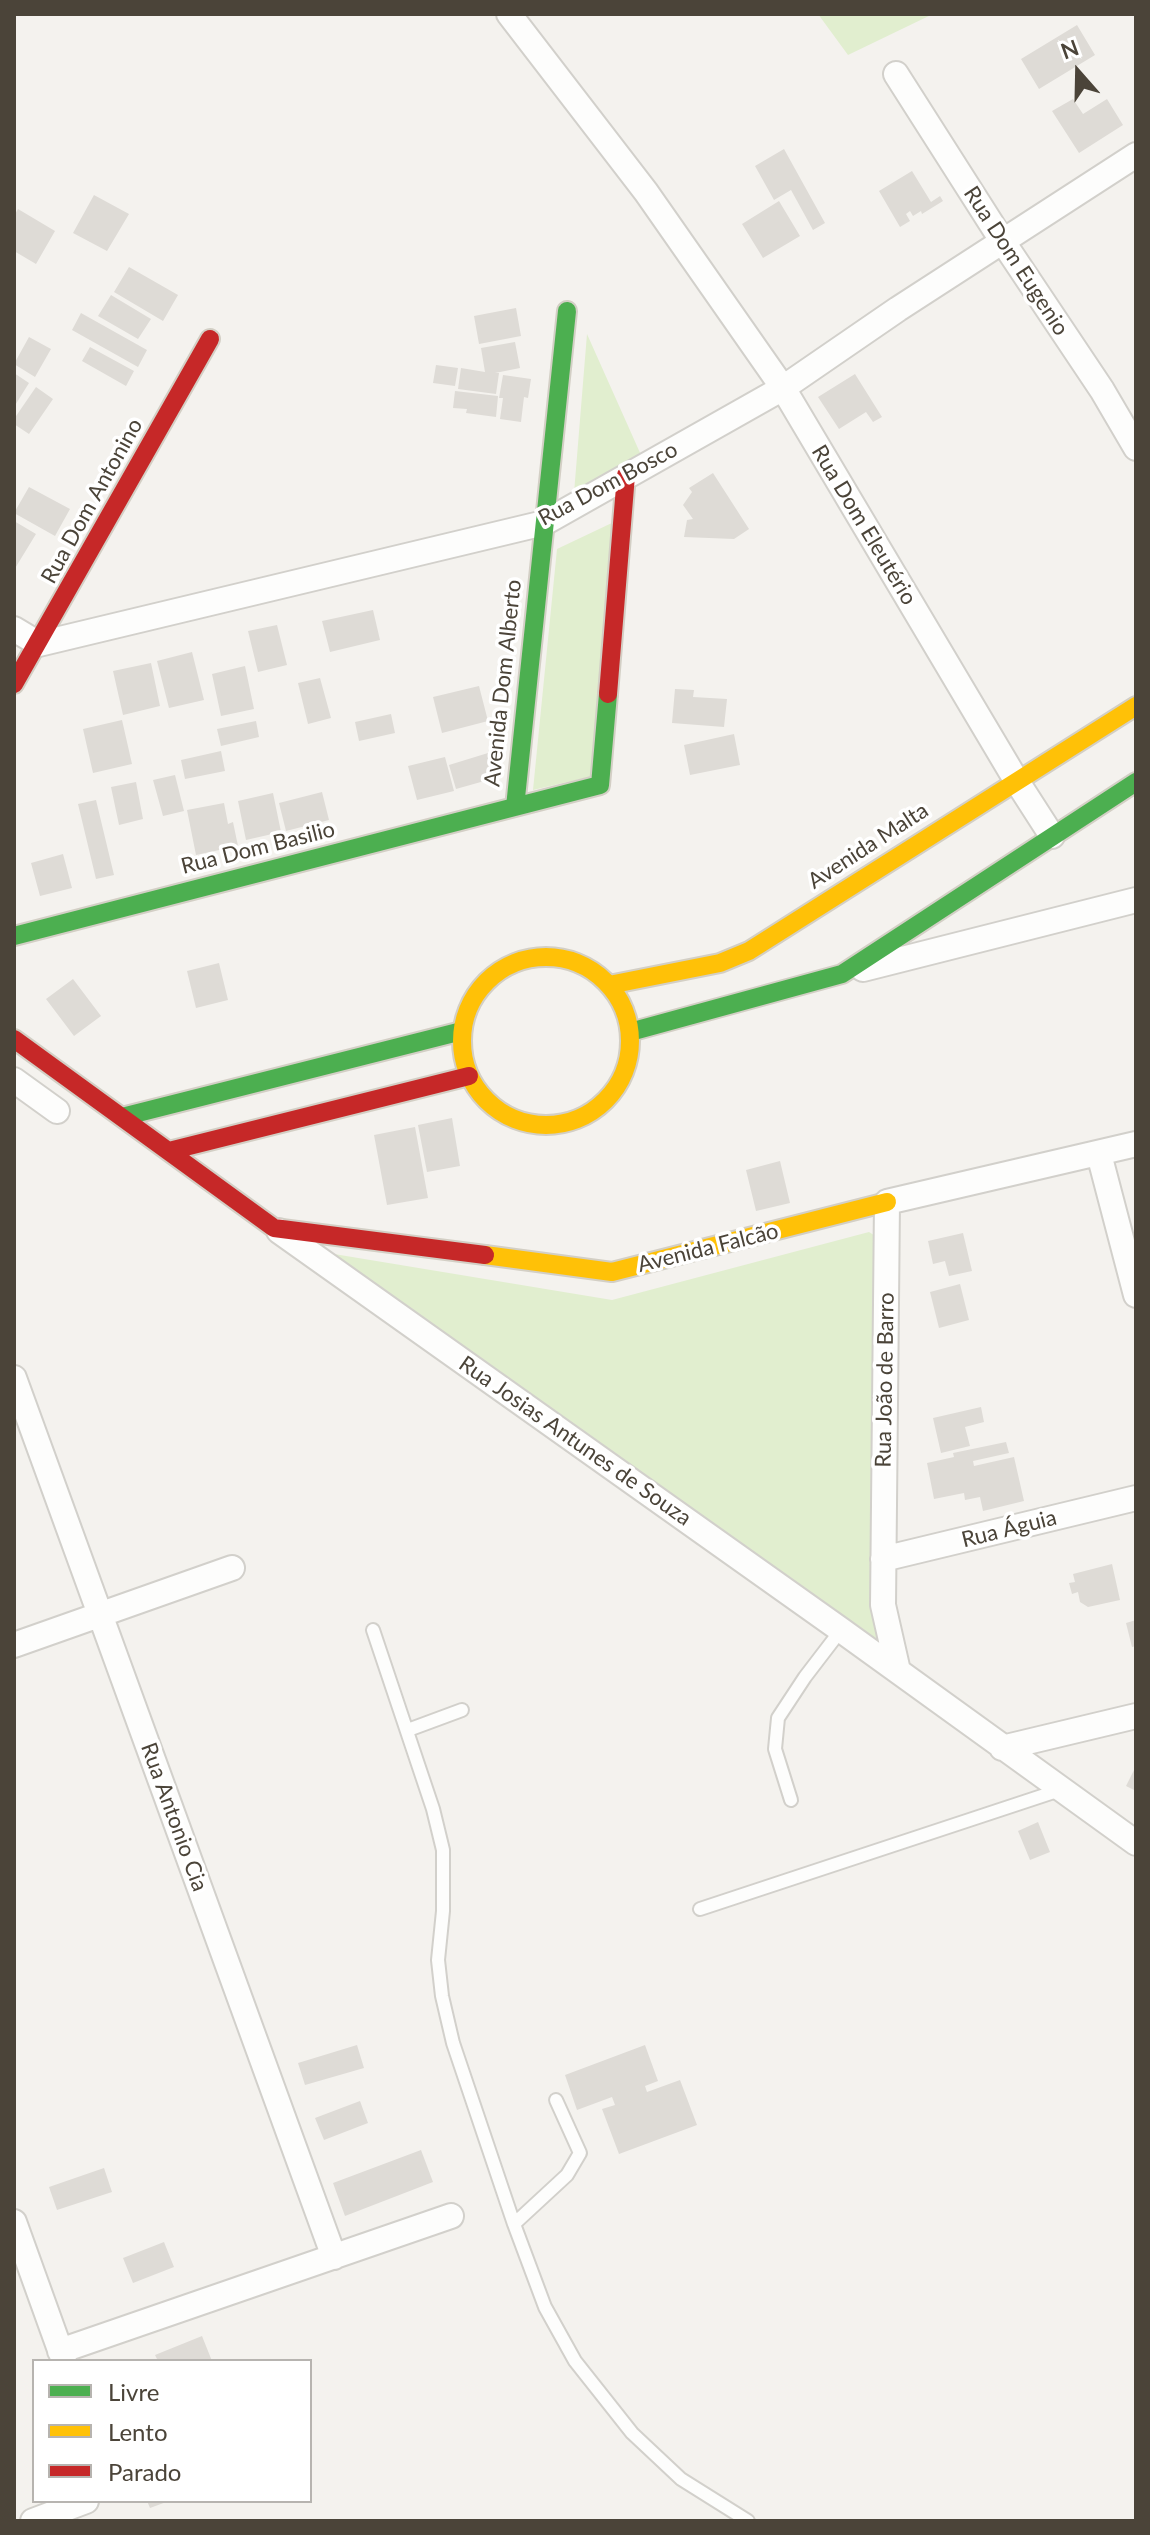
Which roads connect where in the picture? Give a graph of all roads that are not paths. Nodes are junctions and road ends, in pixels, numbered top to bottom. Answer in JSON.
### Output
{"nodes":[{"id":1,"x":509,"y":14,"type":"edge"},
{"id":2,"x":896,"y":74,"type":"dead end"},
{"id":3,"x":1136,"y":155,"type":"edge"},
{"id":4,"x":1003,"y":242,"type":"junction"},
{"id":5,"x":567,"y":311,"type":"dead end"},
{"id":6,"x":210,"y":339,"type":"dead end"},
{"id":7,"x":783,"y":388,"type":"junction"},
{"id":8,"x":1136,"y":448,"type":"edge"},
{"id":9,"x":626,"y":475,"type":"junction"},
{"id":10,"x":544,"y":523,"type":"junction"},
{"id":11,"x":14,"y":629,"type":"edge"},
{"id":12,"x":39,"y":644,"type":"junction"},
{"id":13,"x":14,"y":684,"type":"edge"},
{"id":14,"x":1136,"y":706,"type":"edge"},
{"id":15,"x":1016,"y":780,"type":"junction"},
{"id":16,"x":1136,"y":782,"type":"edge"},
{"id":17,"x":515,"y":807,"type":"junction"},
{"id":18,"x":1052,"y":836,"type":"junction"},
{"id":19,"x":1136,"y":900,"type":"edge"},
{"id":20,"x":14,"y":936,"type":"edge"},
{"id":21,"x":842,"y":974,"type":"junction"},
{"id":22,"x":609,"y":985,"type":"junction"},
{"id":23,"x":462,"y":1031,"type":"junction"},
{"id":24,"x":630,"y":1032,"type":"junction"},
{"id":25,"x":14,"y":1039,"type":"edge"},
{"id":26,"x":469,"y":1076,"type":"junction"},
{"id":27,"x":14,"y":1080,"type":"edge"},
{"id":28,"x":57,"y":1111,"type":"dead end"},
{"id":29,"x":122,"y":1117,"type":"junction"},
{"id":30,"x":1136,"y":1144,"type":"edge"},
{"id":31,"x":169,"y":1151,"type":"junction"},
{"id":32,"x":1099,"y":1154,"type":"junction"},
{"id":33,"x":887,"y":1202,"type":"junction"},
{"id":34,"x":274,"y":1228,"type":"junction"},
{"id":35,"x":1136,"y":1295,"type":"edge"},
{"id":36,"x":14,"y":1378,"type":"edge"},
{"id":37,"x":1136,"y":1498,"type":"edge"},
{"id":38,"x":883,"y":1559,"type":"junction"},
{"id":39,"x":232,"y":1568,"type":"dead end"},
{"id":40,"x":100,"y":1614,"type":"junction"},
{"id":41,"x":373,"y":1630,"type":"dead end"},
{"id":42,"x":841,"y":1630,"type":"junction"},
{"id":43,"x":14,"y":1645,"type":"edge"},
{"id":44,"x":898,"y":1671,"type":"junction"},
{"id":45,"x":462,"y":1710,"type":"dead end"},
{"id":46,"x":1136,"y":1716,"type":"edge"},
{"id":47,"x":408,"y":1730,"type":"junction"},
{"id":48,"x":1002,"y":1748,"type":"junction"},
{"id":49,"x":1060,"y":1790,"type":"junction"},
{"id":50,"x":791,"y":1800,"type":"dead end"},
{"id":51,"x":1136,"y":1843,"type":"edge"},
{"id":52,"x":700,"y":1909,"type":"dead end"},
{"id":53,"x":556,"y":2100,"type":"dead end"},
{"id":54,"x":451,"y":2216,"type":"dead end"},
{"id":55,"x":14,"y":2222,"type":"edge"},
{"id":56,"x":514,"y":2224,"type":"junction"},
{"id":57,"x":334,"y":2257,"type":"junction"},
{"id":58,"x":62,"y":2356,"type":"edge"},
{"id":59,"x":81,"y":2503,"type":"edge"},
{"id":60,"x":33,"y":2521,"type":"edge"},
{"id":61,"x":748,"y":2521,"type":"edge"}],
"edges":[{"from":1,"to":7,"type":"street","name":"Rua Dom Eleutério"},
{"from":2,"to":4,"type":"street","name":"Rua Dom Eugenio"},
{"from":3,"to":4,"type":"street","name":"Rua Dom Bosco"},
{"from":4,"to":7,"type":"street","name":"Rua Dom Bosco"},
{"from":4,"to":8,"type":"street","name":"Rua Dom Eugenio"},
{"from":5,"to":10,"type":"street","name":"Avenida Dom Alberto"},
{"from":6,"to":12,"type":"street","name":"Rua Dom Antonino"},
{"from":7,"to":9,"type":"street","name":"Rua Dom Bosco"},
{"from":7,"to":15,"type":"street","name":"Rua Dom Eleutério"},
{"from":9,"to":10,"type":"street","name":"Rua Dom Bosco"},
{"from":9,"to":17,"type":"street","name":"Avenida Dom Alberto"},
{"from":10,"to":12,"type":"street","name":"Rua Dom Bosco"},
{"from":10,"to":17,"type":"street","name":"Avenida Dom Alberto"},
{"from":11,"to":12,"type":"street"},
{"from":12,"to":13,"type":"street","name":"Rua Dom Antonino"},
{"from":14,"to":15,"type":"street","name":"Avenida Malta"},
{"from":15,"to":18,"type":"street","name":"Rua Dom Eleutério"},
{"from":15,"to":22,"type":"street","name":"Avenida Malta"},
{"from":16,"to":18,"type":"street"},
{"from":17,"to":20,"type":"street","name":"Rua Dom Basilio"},
{"from":18,"to":21,"type":"street"},
{"from":19,"to":21,"type":"street"},
{"from":21,"to":24,"type":"street"},
{"from":22,"to":23,"type":"street"},
{"from":22,"to":24,"type":"street"},
{"from":23,"to":26,"type":"street"},
{"from":23,"to":29,"type":"street"},
{"from":24,"to":26,"type":"street"},
{"from":25,"to":29,"type":"street","name":"Rua Josias Antunes de Souza"},
{"from":26,"to":31,"type":"street"},
{"from":27,"to":28,"type":"street"},
{"from":29,"to":31,"type":"street","name":"Rua Josias Antunes de Souza"},
{"from":30,"to":32,"type":"street","name":"Avenida Falcão"},
{"from":31,"to":34,"type":"street","name":"Rua Josias Antunes de Souza"},
{"from":32,"to":33,"type":"street","name":"Avenida Falcão"},
{"from":32,"to":35,"type":"street"},
{"from":33,"to":34,"type":"street","name":"Avenida Falcão"},
{"from":33,"to":38,"type":"street","name":"Rua João de Barro"},
{"from":34,"to":42,"type":"street","name":"Rua Josias Antunes de Souza"},
{"from":36,"to":40,"type":"street","name":"Rua Antonio Cia"},
{"from":37,"to":38,"type":"street","name":"Rua Águia"},
{"from":38,"to":44,"type":"street","name":"Rua João de Barro"},
{"from":39,"to":40,"type":"street"},
{"from":40,"to":43,"type":"street"},
{"from":40,"to":57,"type":"street","name":"Rua Antonio Cia"},
{"from":41,"to":47,"type":"lane"},
{"from":42,"to":44,"type":"street","name":"Rua Josias Antunes de Souza"},
{"from":42,"to":50,"type":"lane"},
{"from":44,"to":48,"type":"street","name":"Rua Josias Antunes de Souza"},
{"from":45,"to":47,"type":"lane"},
{"from":46,"to":48,"type":"street"},
{"from":47,"to":56,"type":"lane"},
{"from":48,"to":49,"type":"street","name":"Rua Josias Antunes de Souza"},
{"from":49,"to":51,"type":"street","name":"Rua Josias Antunes de Souza"},
{"from":49,"to":52,"type":"lane"},
{"from":53,"to":56,"type":"lane"},
{"from":54,"to":57,"type":"street"},
{"from":55,"to":58,"type":"street"},
{"from":56,"to":61,"type":"lane"},
{"from":57,"to":58,"type":"street"},
{"from":59,"to":60,"type":"street"}]}
